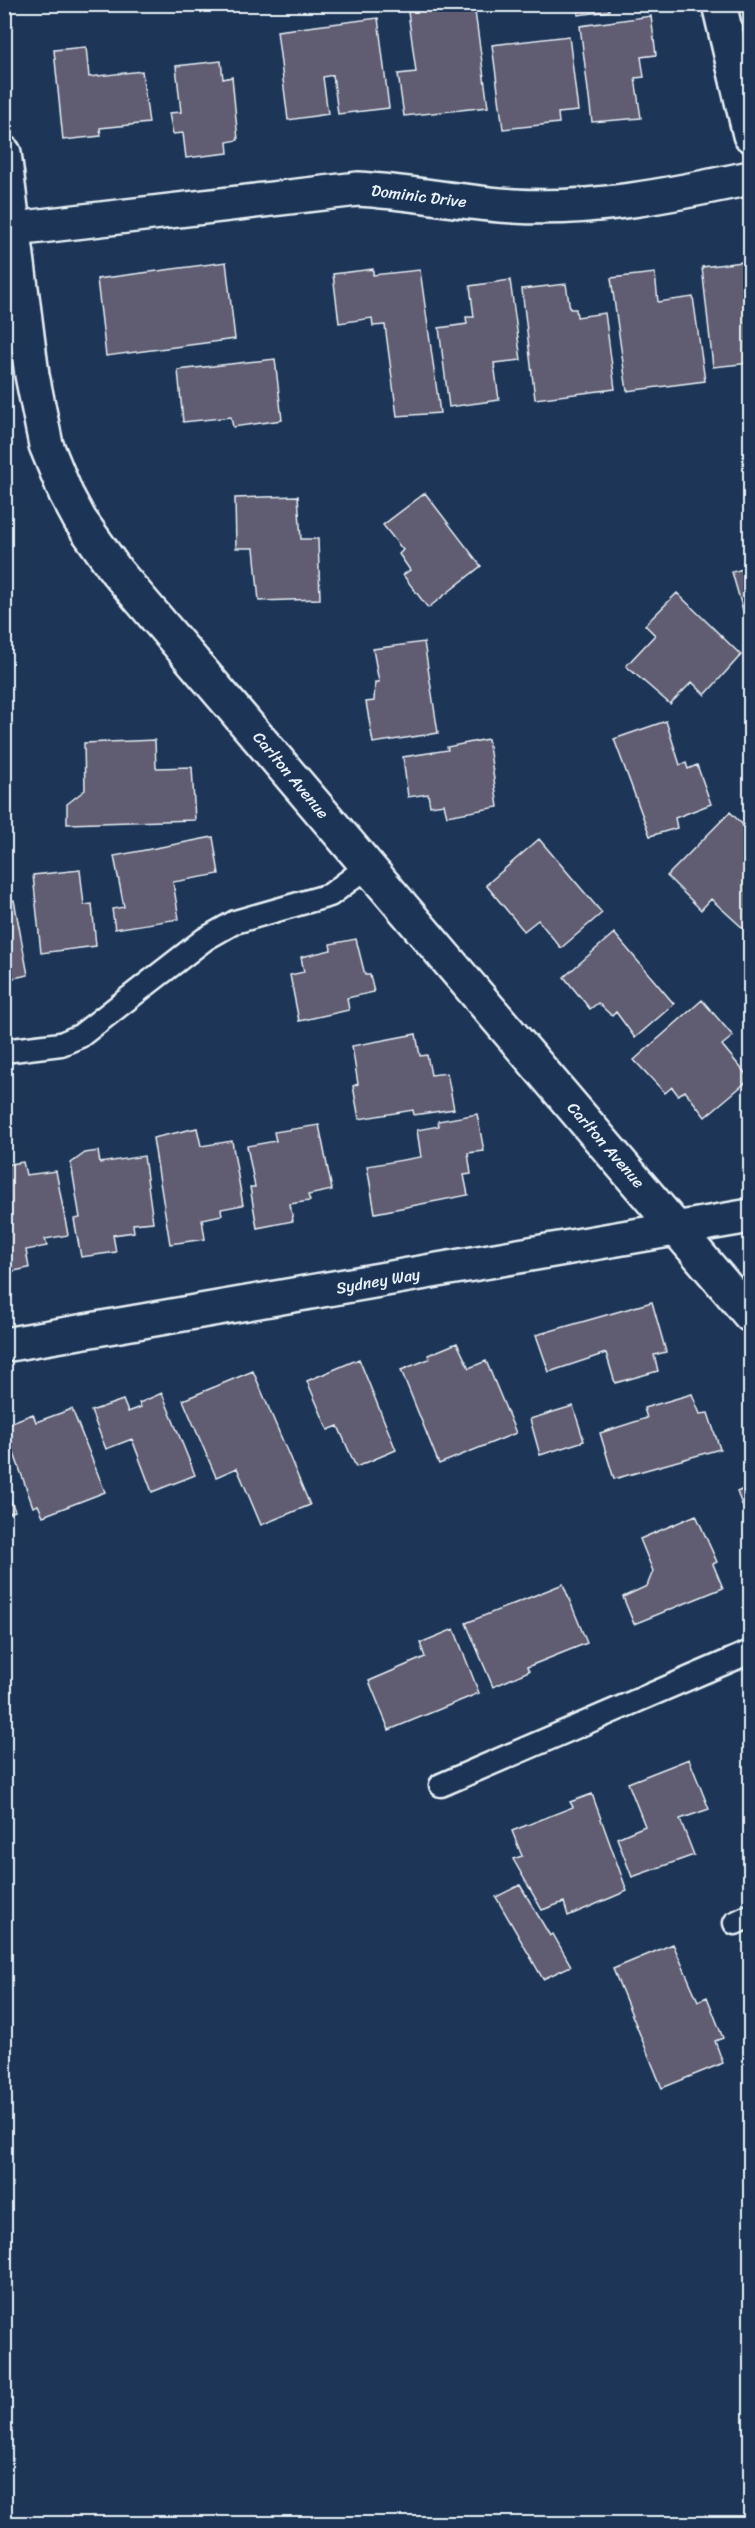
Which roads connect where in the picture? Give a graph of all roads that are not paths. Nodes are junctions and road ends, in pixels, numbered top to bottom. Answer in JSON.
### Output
{"nodes":[{"id":1,"x":719,"y":4,"type":"edge"},
{"id":2,"x":750,"y":135,"type":"edge"},
{"id":3,"x":4,"y":153,"type":"edge"},
{"id":4,"x":750,"y":178,"type":"edge"},
{"id":5,"x":10,"y":232,"type":"edge"},
{"id":6,"x":367,"y":867,"type":"junction"},
{"id":7,"x":4,"y":1051,"type":"edge"},
{"id":8,"x":750,"y":1216,"type":"edge"},
{"id":9,"x":678,"y":1230,"type":"junction"},
{"id":10,"x":750,"y":1315,"type":"edge"},
{"id":11,"x":4,"y":1346,"type":"edge"},
{"id":12,"x":750,"y":1652,"type":"edge"},
{"id":13,"x":441,"y":1785,"type":"dead end"}],
"edges":[{"from":1,"to":2,"type":"street"},
{"from":3,"to":5,"type":"street","name":"Carlton Avenue"},
{"from":4,"to":5,"type":"street","name":"Dominic Drive"},
{"from":5,"to":6,"type":"street","name":"Carlton Avenue"},
{"from":6,"to":7,"type":"lane"},
{"from":6,"to":9,"type":"street","name":"Carlton Avenue"},
{"from":8,"to":9,"type":"street","name":"Sydney Way"},
{"from":9,"to":10,"type":"street","name":"Carlton Avenue"},
{"from":9,"to":11,"type":"street","name":"Sydney Way"},
{"from":12,"to":13,"type":"lane"}]}
